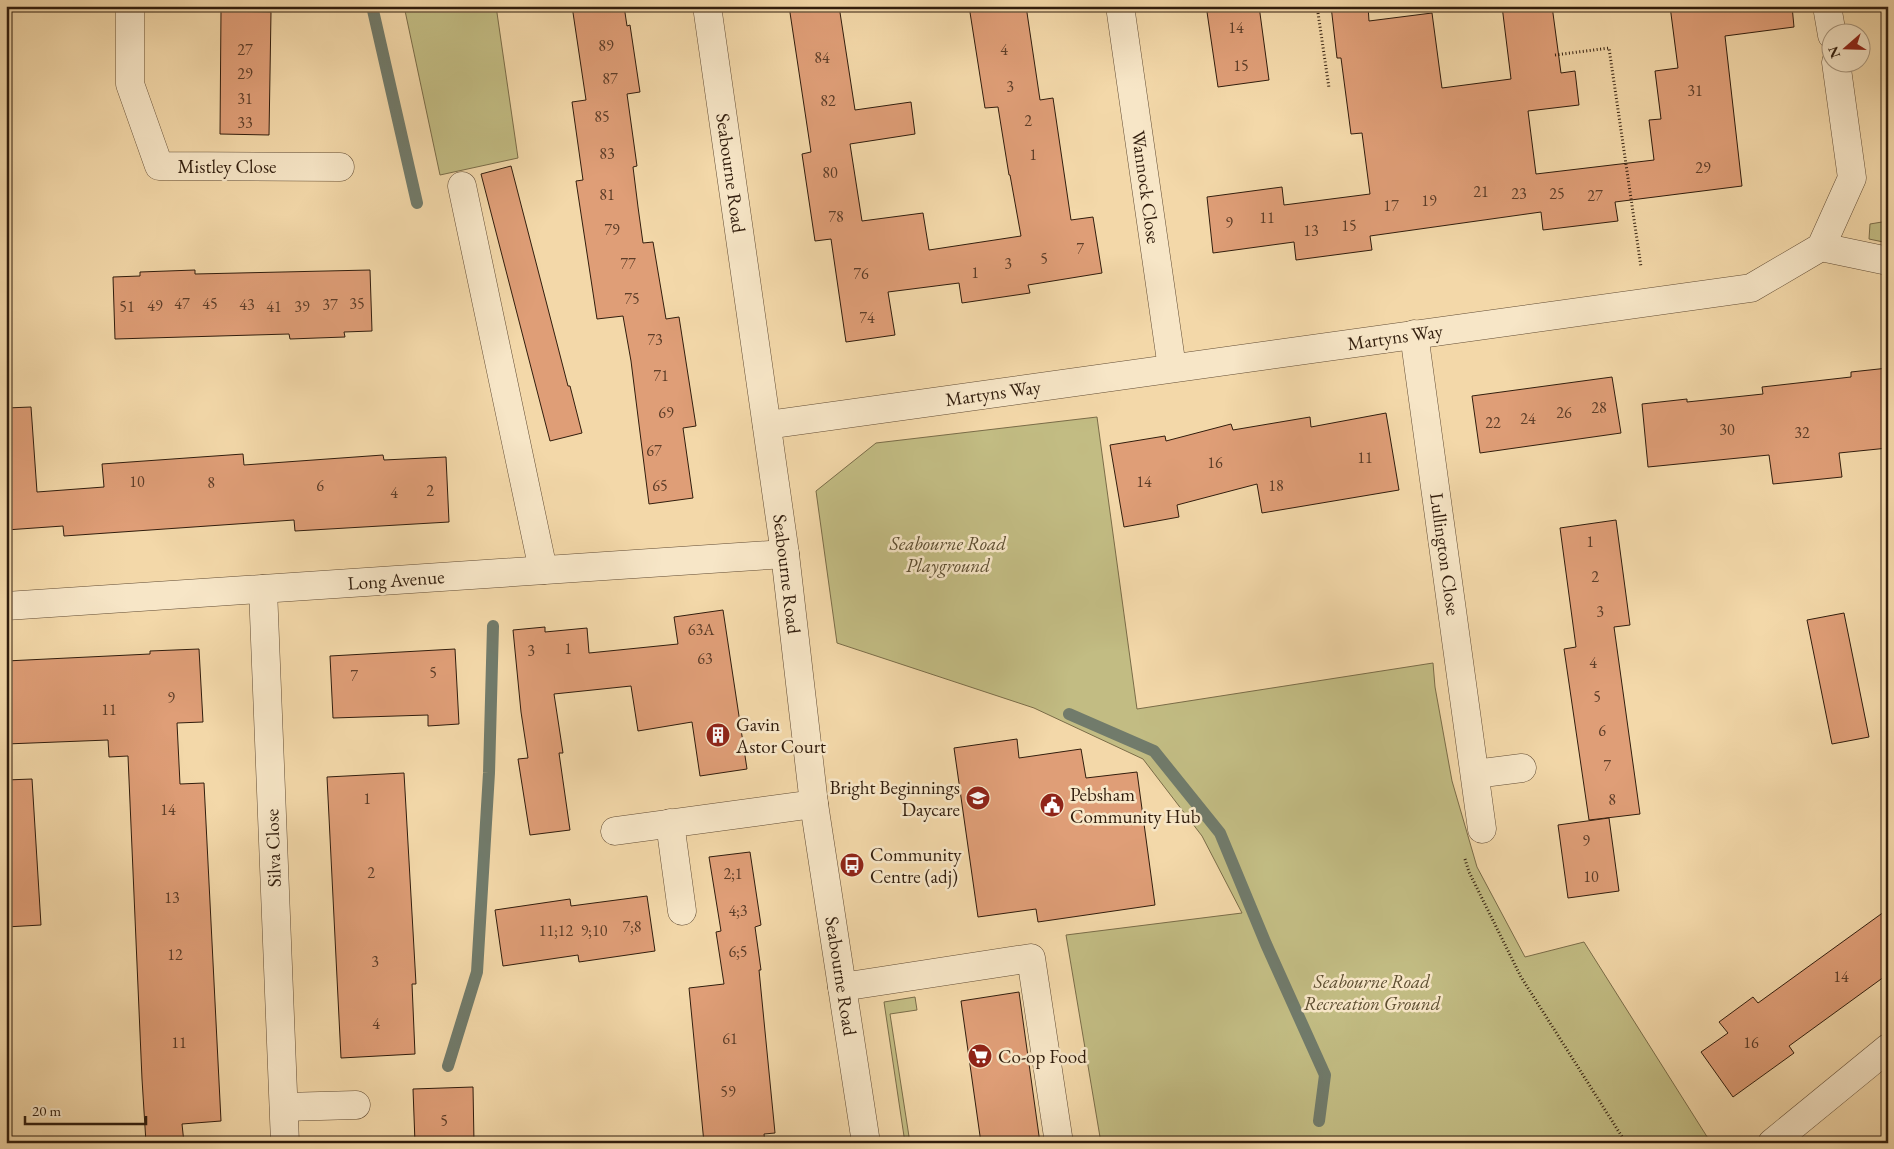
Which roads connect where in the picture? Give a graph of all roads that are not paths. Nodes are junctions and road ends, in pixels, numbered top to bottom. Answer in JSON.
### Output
{"nodes":[{"id":1,"x":130,"y":6,"type":"edge"},
{"id":2,"x":707,"y":6,"type":"edge"},
{"id":3,"x":1120,"y":6,"type":"edge"},
{"id":4,"x":1827,"y":6,"type":"edge"},
{"id":5,"x":1830,"y":22,"type":"edge"},
{"id":6,"x":1837,"y":72,"type":"edge"},
{"id":7,"x":340,"y":167,"type":"dead end"},
{"id":8,"x":462,"y":186,"type":"dead end"},
{"id":9,"x":1821,"y":247,"type":"junction"},
{"id":10,"x":1888,"y":261,"type":"edge"},
{"id":11,"x":1414,"y":334,"type":"junction"},
{"id":12,"x":1172,"y":368,"type":"junction"},
{"id":13,"x":767,"y":425,"type":"junction"},
{"id":14,"x":785,"y":554,"type":"junction"},
{"id":15,"x":543,"y":570,"type":"junction"},
{"id":16,"x":263,"y":589,"type":"junction"},
{"id":17,"x":6,"y":606,"type":"edge"},
{"id":18,"x":1522,"y":768,"type":"dead end"},
{"id":19,"x":1475,"y":774,"type":"junction"},
{"id":20,"x":814,"y":804,"type":"junction"},
{"id":21,"x":670,"y":823,"type":"junction"},
{"id":22,"x":1482,"y":829,"type":"dead end"},
{"id":23,"x":615,"y":830,"type":"dead end"},
{"id":24,"x":682,"y":911,"type":"dead end"},
{"id":25,"x":842,"y":987,"type":"junction"},
{"id":26,"x":1888,"y":1048,"type":"edge"},
{"id":27,"x":356,"y":1105,"type":"dead end"},
{"id":28,"x":284,"y":1107,"type":"junction"},
{"id":29,"x":285,"y":1143,"type":"edge"},
{"id":30,"x":866,"y":1143,"type":"edge"},
{"id":31,"x":1059,"y":1143,"type":"edge"},
{"id":32,"x":1772,"y":1143,"type":"edge"}],
"edges":[{"from":1,"to":7,"type":"street","name":"Mistley Close"},
{"from":2,"to":13,"type":"street","name":"Seabourne Road"},
{"from":3,"to":12,"type":"street","name":"Wannock Close"},
{"from":4,"to":5,"type":"street"},
{"from":6,"to":9,"type":"street"},
{"from":8,"to":15,"type":"street"},
{"from":9,"to":10,"type":"street"},
{"from":9,"to":11,"type":"street","name":"Martyns Way"},
{"from":11,"to":12,"type":"street","name":"Martyns Way"},
{"from":11,"to":19,"type":"street","name":"Lullington Close"},
{"from":12,"to":13,"type":"street","name":"Martyns Way"},
{"from":13,"to":14,"type":"street","name":"Seabourne Road"},
{"from":14,"to":15,"type":"street","name":"Long Avenue"},
{"from":14,"to":20,"type":"street","name":"Seabourne Road"},
{"from":15,"to":16,"type":"street","name":"Long Avenue"},
{"from":16,"to":17,"type":"street","name":"Long Avenue"},
{"from":16,"to":28,"type":"street","name":"Silva Close"},
{"from":18,"to":19,"type":"street"},
{"from":19,"to":22,"type":"street","name":"Lullington Close"},
{"from":20,"to":21,"type":"street"},
{"from":20,"to":25,"type":"street","name":"Seabourne Road"},
{"from":21,"to":23,"type":"street"},
{"from":21,"to":24,"type":"street"},
{"from":25,"to":30,"type":"street","name":"Seabourne Road"},
{"from":25,"to":31,"type":"street"},
{"from":26,"to":32,"type":"street"},
{"from":27,"to":28,"type":"street"},
{"from":28,"to":29,"type":"street","name":"Silva Close"}]}
